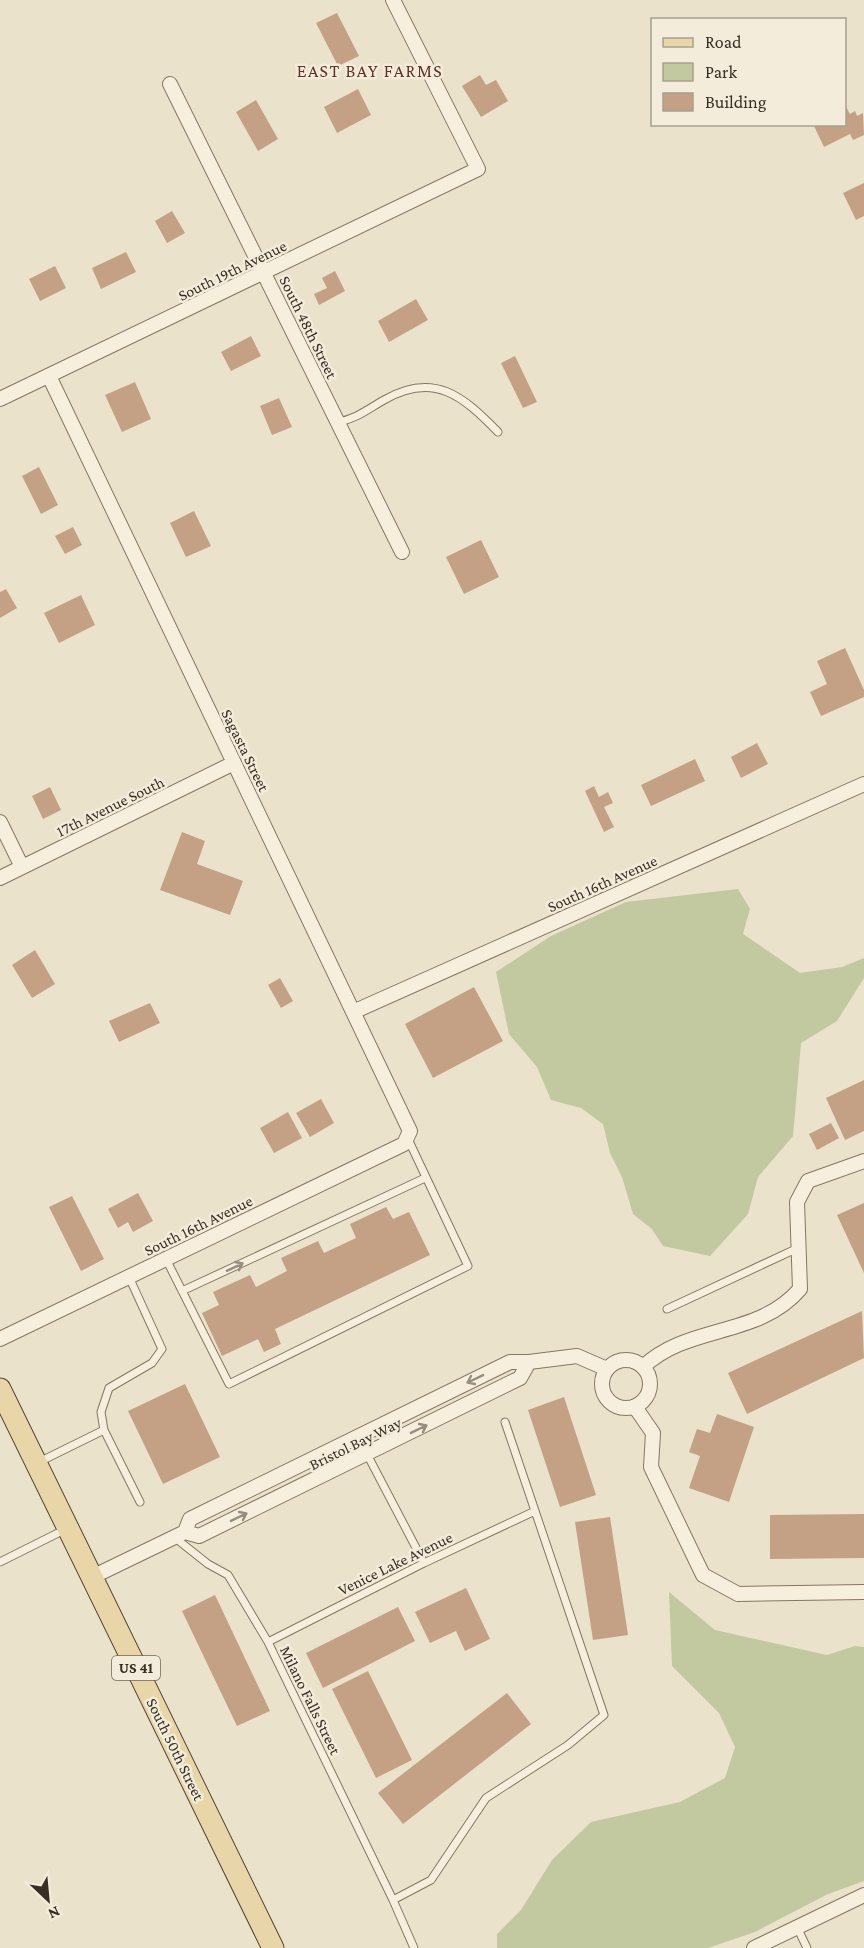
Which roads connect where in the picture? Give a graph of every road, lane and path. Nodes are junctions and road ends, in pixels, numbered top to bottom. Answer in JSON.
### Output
{"nodes":[{"id":1,"x":393,"y":0,"type":"edge"},
{"id":2,"x":170,"y":84,"type":"dead end"},
{"id":3,"x":264,"y":274,"type":"junction"},
{"id":4,"x":49,"y":376,"type":"junction"},
{"id":5,"x":0,"y":399,"type":"edge"},
{"id":6,"x":338,"y":422,"type":"junction"},
{"id":7,"x":498,"y":432,"type":"dead end"},
{"id":8,"x":402,"y":552,"type":"dead end"},
{"id":9,"x":234,"y":763,"type":"junction"},
{"id":10,"x":864,"y":784,"type":"edge"},
{"id":11,"x":0,"y":822,"type":"edge"},
{"id":12,"x":22,"y":867,"type":"junction"},
{"id":13,"x":0,"y":878,"type":"edge"},
{"id":14,"x":353,"y":1012,"type":"junction"},
{"id":15,"x":408,"y":1139,"type":"junction"},
{"id":16,"x":864,"y":1161,"type":"edge"},
{"id":17,"x":425,"y":1178,"type":"junction"},
{"id":18,"x":798,"y":1248,"type":"junction"},
{"id":19,"x":166,"y":1259,"type":"junction"},
{"id":20,"x":129,"y":1277,"type":"junction"},
{"id":21,"x":182,"y":1291,"type":"junction"},
{"id":22,"x":667,"y":1309,"type":"dead end"},
{"id":23,"x":0,"y":1339,"type":"edge"},
{"id":24,"x":529,"y":1362,"type":"junction"},
{"id":25,"x":643,"y":1367,"type":"junction"},
{"id":26,"x":607,"y":1369,"type":"junction"},
{"id":27,"x":0,"y":1389,"type":"edge"},
{"id":28,"x":635,"y":1407,"type":"junction"},
{"id":29,"x":505,"y":1422,"type":"dead end"},
{"id":30,"x":104,"y":1430,"type":"junction"},
{"id":31,"x":358,"y":1437,"type":"junction"},
{"id":32,"x":367,"y":1454,"type":"junction"},
{"id":33,"x":37,"y":1464,"type":"junction"},
{"id":34,"x":140,"y":1502,"type":"dead end"},
{"id":35,"x":535,"y":1511,"type":"junction"},
{"id":36,"x":68,"y":1528,"type":"junction"},
{"id":37,"x":180,"y":1534,"type":"junction"},
{"id":38,"x":0,"y":1562,"type":"edge"},
{"id":39,"x":424,"y":1563,"type":"junction"},
{"id":40,"x":92,"y":1577,"type":"junction"},
{"id":41,"x":864,"y":1592,"type":"edge"},
{"id":42,"x":268,"y":1642,"type":"junction"},
{"id":43,"x":864,"y":1895,"type":"edge"},
{"id":44,"x":393,"y":1900,"type":"junction"},
{"id":45,"x":796,"y":1928,"type":"junction"},
{"id":46,"x":273,"y":1948,"type":"edge"},
{"id":47,"x":414,"y":1948,"type":"edge"},
{"id":48,"x":754,"y":1948,"type":"edge"},
{"id":49,"x":807,"y":1948,"type":"edge"}],
"edges":[{"from":1,"to":3,"type":"street","name":"South 19th Avenue"},
{"from":2,"to":3,"type":"street","name":"South 48th Street"},
{"from":3,"to":4,"type":"street","name":"South 19th Avenue"},
{"from":3,"to":6,"type":"street","name":"South 48th Street"},
{"from":4,"to":5,"type":"street","name":"South 19th Avenue"},
{"from":4,"to":9,"type":"street","name":"Sagasta Street"},
{"from":6,"to":7,"type":"lane"},
{"from":6,"to":8,"type":"street","name":"South 48th Street"},
{"from":9,"to":12,"type":"street","name":"17th Avenue South"},
{"from":9,"to":14,"type":"street","name":"Sagasta Street"},
{"from":10,"to":14,"type":"street","name":"South 16th Avenue"},
{"from":11,"to":12,"type":"street"},
{"from":12,"to":13,"type":"street","name":"17th Avenue South"},
{"from":14,"to":15,"type":"street","name":"Sagasta Street"},
{"from":15,"to":17,"type":"lane"},
{"from":15,"to":19,"type":"street","name":"South 16th Avenue"},
{"from":16,"to":18,"type":"street"},
{"from":21,"to":17,"type":"lane","one_way":true},
{"from":17,"to":21,"type":"lane"},
{"from":18,"to":22,"type":"lane"},
{"from":18,"to":25,"type":"street"},
{"from":19,"to":20,"type":"street","name":"South 16th Avenue"},
{"from":19,"to":21,"type":"lane"},
{"from":20,"to":23,"type":"street","name":"South 16th Avenue"},
{"from":20,"to":30,"type":"lane"},
{"from":24,"to":26,"type":"street","name":"Bristol Bay Way"},
{"from":24,"to":31,"type":"street","name":"Bristol Bay Way","one_way":true},
{"from":32,"to":24,"type":"street","name":"Bristol Bay Way","one_way":true},
{"from":25,"to":26,"type":"street"},
{"from":25,"to":28,"type":"street"},
{"from":26,"to":28,"type":"street"},
{"from":27,"to":33,"type":"main road","name":"South 50th Street","number":"US 41"},
{"from":28,"to":41,"type":"street"},
{"from":29,"to":35,"type":"lane"},
{"from":30,"to":33,"type":"lane"},
{"from":30,"to":34,"type":"lane"},
{"from":31,"to":32,"type":"lane"},
{"from":31,"to":37,"type":"street","name":"Bristol Bay Way"},
{"from":37,"to":32,"type":"street","name":"Bristol Bay Way","one_way":true},
{"from":32,"to":39,"type":"lane"},
{"from":33,"to":36,"type":"main road","name":"South 50th Street","number":"US 41"},
{"from":35,"to":39,"type":"lane","name":"Venice Lake Avenue"},
{"from":35,"to":44,"type":"lane"},
{"from":36,"to":38,"type":"lane"},
{"from":36,"to":40,"type":"main road","name":"South 50th Street","number":"US 41"},
{"from":37,"to":40,"type":"street","name":"Bristol Bay Way"},
{"from":37,"to":42,"type":"lane","name":"Milano Falls Street"},
{"from":39,"to":42,"type":"lane","name":"Venice Lake Avenue"},
{"from":40,"to":46,"type":"main road","name":"South 50th Street","number":"US 41"},
{"from":42,"to":44,"type":"lane","name":"Milano Falls Street"},
{"from":43,"to":45,"type":"street"},
{"from":44,"to":47,"type":"lane","name":"Milano Falls Street"},
{"from":45,"to":48,"type":"street"},
{"from":45,"to":49,"type":"lane"}]}
